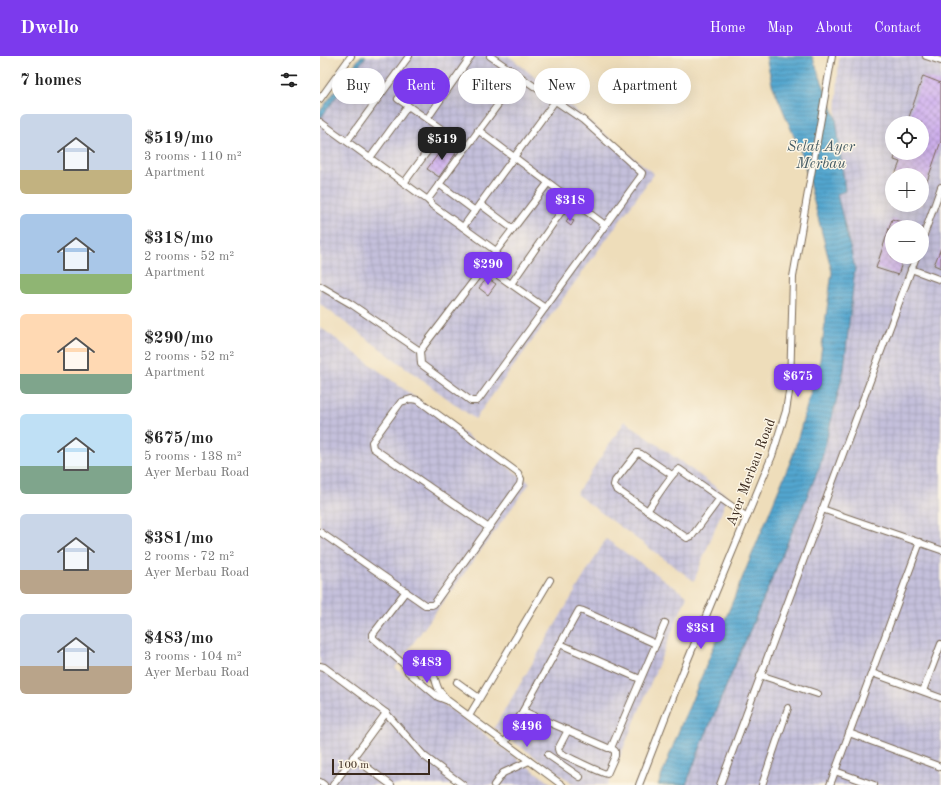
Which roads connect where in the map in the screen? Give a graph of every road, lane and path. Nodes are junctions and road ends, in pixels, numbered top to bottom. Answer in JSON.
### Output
{"nodes":[{"id":1,"x":351,"y":56,"type":"edge"},
{"id":2,"x":409,"y":56,"type":"edge"},
{"id":3,"x":472,"y":56,"type":"edge"},
{"id":4,"x":490,"y":56,"type":"edge"},
{"id":5,"x":832,"y":56,"type":"edge"},
{"id":6,"x":926,"y":56,"type":"edge"},
{"id":7,"x":941,"y":61,"type":"edge"},
{"id":8,"x":507,"y":68,"type":"edge"},
{"id":9,"x":320,"y":99,"type":"edge"},
{"id":10,"x":405,"y":104,"type":"edge"},
{"id":11,"x":498,"y":104,"type":"edge"},
{"id":12,"x":553,"y":104,"type":"edge"},
{"id":13,"x":559,"y":104,"type":"edge"},
{"id":14,"x":408,"y":106,"type":"junction"},
{"id":15,"x":427,"y":119,"type":"junction"},
{"id":16,"x":321,"y":122,"type":"edge"},
{"id":17,"x":443,"y":130,"type":"junction"},
{"id":18,"x":478,"y":130,"type":"junction"},
{"id":19,"x":347,"y":141,"type":"junction"},
{"id":20,"x":466,"y":146,"type":"junction"},
{"id":21,"x":514,"y":157,"type":"junction"},
{"id":22,"x":370,"y":158,"type":"junction"},
{"id":23,"x":404,"y":183,"type":"junction"},
{"id":24,"x":548,"y":183,"type":"junction"},
{"id":25,"x":439,"y":184,"type":"junction"},
{"id":26,"x":941,"y":187,"type":"edge"},
{"id":27,"x":570,"y":199,"type":"junction"},
{"id":28,"x":429,"y":201,"type":"junction"},
{"id":29,"x":480,"y":204,"type":"junction"},
{"id":30,"x":475,"y":211,"type":"junction"},
{"id":31,"x":929,"y":220,"type":"edge"},
{"id":32,"x":605,"y":225,"type":"junction"},
{"id":33,"x":463,"y":227,"type":"junction"},
{"id":34,"x":513,"y":229,"type":"junction"},
{"id":35,"x":496,"y":251,"type":"junction"},
{"id":36,"x":914,"y":264,"type":"edge"},
{"id":37,"x":485,"y":266,"type":"junction"},
{"id":38,"x":912,"y":269,"type":"junction"},
{"id":39,"x":941,"y":280,"type":"edge"},
{"id":40,"x":511,"y":284,"type":"junction"},
{"id":41,"x":320,"y":286,"type":"edge"},
{"id":42,"x":545,"y":308,"type":"junction"},
{"id":43,"x":420,"y":351,"type":"junction"},
{"id":44,"x":672,"y":475,"type":"junction"},
{"id":45,"x":720,"y":498,"type":"junction"},
{"id":46,"x":822,"y":509,"type":"junction"},
{"id":47,"x":647,"y":511,"type":"junction"},
{"id":48,"x":747,"y":518,"type":"junction"},
{"id":49,"x":489,"y":528,"type":"junction"},
{"id":50,"x":320,"y":532,"type":"edge"},
{"id":51,"x":920,"y":542,"type":"junction"},
{"id":52,"x":941,"y":550,"type":"edge"},
{"id":53,"x":550,"y":580,"type":"dead end"},
{"id":54,"x":406,"y":591,"type":"junction"},
{"id":55,"x":665,"y":623,"type":"dead end"},
{"id":56,"x":560,"y":644,"type":"junction"},
{"id":57,"x":656,"y":644,"type":"junction"},
{"id":58,"x":941,"y":644,"type":"edge"},
{"id":59,"x":320,"y":666,"type":"edge"},
{"id":60,"x":407,"y":667,"type":"junction"},
{"id":61,"x":872,"y":673,"type":"junction"},
{"id":62,"x":760,"y":675,"type":"junction"},
{"id":63,"x":640,"y":679,"type":"junction"},
{"id":64,"x":457,"y":682,"type":"dead end"},
{"id":65,"x":923,"y":692,"type":"junction"},
{"id":66,"x":818,"y":694,"type":"dead end"},
{"id":67,"x":479,"y":698,"type":"junction"},
{"id":68,"x":941,"y":698,"type":"edge"},
{"id":69,"x":447,"y":700,"type":"junction"},
{"id":70,"x":788,"y":708,"type":"dead end"},
{"id":71,"x":523,"y":711,"type":"junction"},
{"id":72,"x":386,"y":712,"type":"junction"},
{"id":73,"x":469,"y":716,"type":"junction"},
{"id":74,"x":568,"y":730,"type":"junction"},
{"id":75,"x":849,"y":733,"type":"junction"},
{"id":76,"x":505,"y":743,"type":"junction"},
{"id":77,"x":611,"y":748,"type":"junction"},
{"id":78,"x":548,"y":755,"type":"dead end"},
{"id":79,"x":353,"y":757,"type":"junction"},
{"id":80,"x":529,"y":761,"type":"junction"},
{"id":81,"x":941,"y":767,"type":"edge"},
{"id":82,"x":835,"y":771,"type":"junction"},
{"id":83,"x":580,"y":777,"type":"dead end"},
{"id":84,"x":320,"y":782,"type":"edge"},
{"id":85,"x":324,"y":785,"type":"edge"},
{"id":86,"x":333,"y":785,"type":"edge"},
{"id":87,"x":391,"y":785,"type":"edge"},
{"id":88,"x":463,"y":785,"type":"edge"},
{"id":89,"x":494,"y":785,"type":"edge"},
{"id":90,"x":562,"y":785,"type":"edge"},
{"id":91,"x":639,"y":785,"type":"edge"},
{"id":92,"x":720,"y":785,"type":"edge"},
{"id":93,"x":762,"y":785,"type":"edge"},
{"id":94,"x":830,"y":785,"type":"edge"},
{"id":95,"x":874,"y":785,"type":"edge"}],
"edges":[{"from":1,"to":9,"type":"street"},
{"from":2,"to":19,"type":"street"},
{"from":3,"to":15,"type":"street"},
{"from":4,"to":8,"type":"street"},
{"from":5,"to":48,"type":"street","name":"Ayer Merbau Road"},
{"from":6,"to":7,"type":"street"},
{"from":10,"to":14,"type":"street"},
{"from":11,"to":18,"type":"street"},
{"from":12,"to":21,"type":"street"},
{"from":13,"to":32,"type":"street"},
{"from":14,"to":15,"type":"street"},
{"from":14,"to":22,"type":"street"},
{"from":15,"to":17,"type":"street"},
{"from":16,"to":19,"type":"street"},
{"from":17,"to":20,"type":"street"},
{"from":17,"to":23,"type":"street"},
{"from":18,"to":20,"type":"street"},
{"from":18,"to":21,"type":"street"},
{"from":19,"to":22,"type":"street"},
{"from":20,"to":25,"type":"street"},
{"from":21,"to":24,"type":"street"},
{"from":21,"to":29,"type":"street"},
{"from":22,"to":23,"type":"street"},
{"from":23,"to":28,"type":"street"},
{"from":24,"to":27,"type":"street"},
{"from":24,"to":34,"type":"street"},
{"from":25,"to":28,"type":"street"},
{"from":25,"to":30,"type":"street"},
{"from":26,"to":31,"type":"street"},
{"from":27,"to":32,"type":"street"},
{"from":27,"to":40,"type":"street"},
{"from":28,"to":33,"type":"street"},
{"from":29,"to":30,"type":"street"},
{"from":29,"to":34,"type":"street"},
{"from":30,"to":33,"type":"street"},
{"from":32,"to":42,"type":"street"},
{"from":33,"to":35,"type":"street"},
{"from":34,"to":35,"type":"street"},
{"from":35,"to":37,"type":"street"},
{"from":36,"to":38,"type":"street"},
{"from":37,"to":40,"type":"street"},
{"from":37,"to":43,"type":"street"},
{"from":38,"to":39,"type":"street"},
{"from":38,"to":46,"type":"street"},
{"from":40,"to":42,"type":"street"},
{"from":41,"to":43,"type":"street"},
{"from":42,"to":43,"type":"street"},
{"from":44,"to":45,"type":"street"},
{"from":44,"to":47,"type":"street"},
{"from":44,"to":47,"type":"street"},
{"from":45,"to":47,"type":"street"},
{"from":45,"to":48,"type":"street"},
{"from":46,"to":51,"type":"street"},
{"from":46,"to":62,"type":"street"},
{"from":48,"to":91,"type":"street","name":"Ayer Merbau Road"},
{"from":49,"to":49,"type":"street"},
{"from":49,"to":54,"type":"street"},
{"from":50,"to":54,"type":"street"},
{"from":51,"to":52,"type":"street"},
{"from":51,"to":61,"type":"street"},
{"from":53,"to":67,"type":"street"},
{"from":54,"to":60,"type":"street"},
{"from":55,"to":57,"type":"street"},
{"from":56,"to":57,"type":"street"},
{"from":56,"to":63,"type":"street"},
{"from":56,"to":71,"type":"street"},
{"from":57,"to":63,"type":"street"},
{"from":58,"to":65,"type":"street"},
{"from":59,"to":72,"type":"street"},
{"from":60,"to":69,"type":"street"},
{"from":60,"to":69,"type":"street"},
{"from":61,"to":65,"type":"street"},
{"from":61,"to":75,"type":"street"},
{"from":62,"to":66,"type":"street"},
{"from":62,"to":92,"type":"street"},
{"from":63,"to":77,"type":"street"},
{"from":64,"to":67,"type":"street"},
{"from":65,"to":68,"type":"street"},
{"from":67,"to":73,"type":"street"},
{"from":69,"to":73,"type":"street"},
{"from":70,"to":93,"type":"street"},
{"from":71,"to":74,"type":"street"},
{"from":71,"to":76,"type":"street"},
{"from":72,"to":79,"type":"street"},
{"from":72,"to":88,"type":"street"},
{"from":73,"to":76,"type":"street"},
{"from":74,"to":77,"type":"street"},
{"from":74,"to":77,"type":"street"},
{"from":75,"to":81,"type":"street"},
{"from":75,"to":82,"type":"street"},
{"from":76,"to":80,"type":"street"},
{"from":78,"to":83,"type":"street"},
{"from":79,"to":86,"type":"street"},
{"from":79,"to":87,"type":"street"},
{"from":80,"to":89,"type":"street"},
{"from":80,"to":90,"type":"street"},
{"from":82,"to":94,"type":"street"},
{"from":82,"to":95,"type":"street"},
{"from":84,"to":85,"type":"street"}]}
